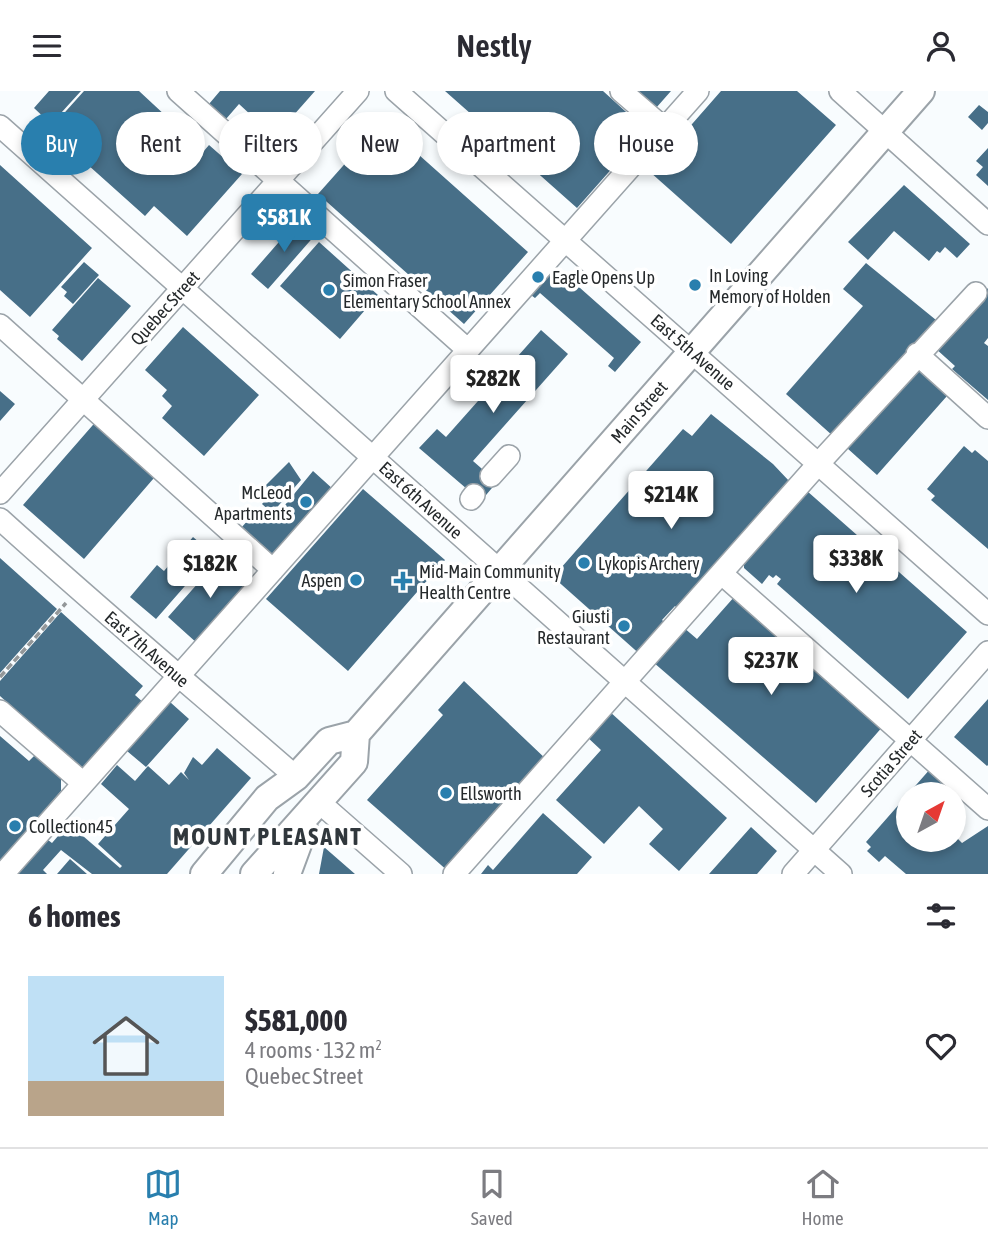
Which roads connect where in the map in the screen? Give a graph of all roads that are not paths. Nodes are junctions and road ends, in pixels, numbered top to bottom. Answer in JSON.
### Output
{"nodes":[{"id":1,"x":178,"y":91,"type":"edge"},
{"id":2,"x":358,"y":91,"type":"edge"},
{"id":3,"x":396,"y":91,"type":"edge"},
{"id":4,"x":621,"y":91,"type":"edge"},
{"id":5,"x":698,"y":91,"type":"edge"},
{"id":6,"x":840,"y":91,"type":"edge"},
{"id":7,"x":921,"y":91,"type":"edge"},
{"id":8,"x":645,"y":112,"type":"edge"},
{"id":9,"x":680,"y":112,"type":"edge"},
{"id":10,"x":0,"y":126,"type":"edge"},
{"id":11,"x":885,"y":132,"type":"junction"},
{"id":12,"x":624,"y":175,"type":"edge"},
{"id":13,"x":278,"y":182,"type":"junction"},
{"id":14,"x":988,"y":224,"type":"edge"},
{"id":15,"x":566,"y":241,"type":"junction"},
{"id":16,"x":183,"y":288,"type":"junction"},
{"id":17,"x":975,"y":293,"type":"dead end"},
{"id":18,"x":0,"y":325,"type":"edge"},
{"id":19,"x":468,"y":350,"type":"junction"},
{"id":20,"x":692,"y":352,"type":"junction"},
{"id":21,"x":917,"y":354,"type":"junction"},
{"id":22,"x":84,"y":399,"type":"junction"},
{"id":23,"x":988,"y":418,"type":"edge"},
{"id":24,"x":509,"y":456,"type":"dead end"},
{"id":25,"x":373,"y":457,"type":"junction"},
{"id":26,"x":819,"y":463,"type":"junction"},
{"id":27,"x":491,"y":476,"type":"dead end"},
{"id":28,"x":0,"y":493,"type":"edge"},
{"id":29,"x":0,"y":519,"type":"edge"},
{"id":30,"x":273,"y":570,"type":"junction"},
{"id":31,"x":500,"y":570,"type":"junction"},
{"id":32,"x":723,"y":574,"type":"junction"},
{"id":33,"x":988,"y":614,"type":"edge"},
{"id":34,"x":988,"y":652,"type":"edge"},
{"id":35,"x":178,"y":677,"type":"junction"},
{"id":36,"x":626,"y":680,"type":"junction"},
{"id":37,"x":0,"y":711,"type":"edge"},
{"id":38,"x":356,"y":734,"type":"junction"},
{"id":39,"x":910,"y":741,"type":"junction"},
{"id":40,"x":296,"y":777,"type":"junction"},
{"id":41,"x":83,"y":783,"type":"junction"},
{"id":42,"x":318,"y":802,"type":"junction"},
{"id":43,"x":988,"y":810,"type":"edge"},
{"id":44,"x":278,"y":847,"type":"junction"},
{"id":45,"x":814,"y":850,"type":"junction"},
{"id":46,"x":3,"y":874,"type":"edge"},
{"id":47,"x":204,"y":874,"type":"edge"},
{"id":48,"x":253,"y":874,"type":"edge"},
{"id":49,"x":272,"y":874,"type":"edge"},
{"id":50,"x":287,"y":874,"type":"edge"},
{"id":51,"x":401,"y":874,"type":"edge"},
{"id":52,"x":454,"y":874,"type":"edge"},
{"id":53,"x":793,"y":874,"type":"edge"},
{"id":54,"x":841,"y":874,"type":"edge"}],
"edges":[{"from":1,"to":13,"type":"street"},
{"from":2,"to":13,"type":"street","name":"Quebec Street"},
{"from":3,"to":15,"type":"street","name":"East 5th Avenue"},
{"from":4,"to":8,"type":"street"},
{"from":5,"to":9,"type":"street"},
{"from":6,"to":11,"type":"street"},
{"from":7,"to":11,"type":"main road","name":"Main Street"},
{"from":10,"to":16,"type":"street","name":"East 6th Avenue"},
{"from":11,"to":14,"type":"street"},
{"from":11,"to":20,"type":"main road","name":"Main Street"},
{"from":12,"to":15,"type":"street"},
{"from":13,"to":16,"type":"street","name":"Quebec Street"},
{"from":13,"to":19,"type":"street"},
{"from":15,"to":19,"type":"street"},
{"from":15,"to":20,"type":"street","name":"East 5th Avenue"},
{"from":16,"to":22,"type":"street","name":"Quebec Street"},
{"from":16,"to":25,"type":"street","name":"East 6th Avenue"},
{"from":17,"to":21,"type":"street"},
{"from":18,"to":22,"type":"street"},
{"from":19,"to":25,"type":"street"},
{"from":20,"to":26,"type":"street","name":"East 5th Avenue"},
{"from":20,"to":31,"type":"main road","name":"Main Street"},
{"from":21,"to":23,"type":"street"},
{"from":21,"to":26,"type":"street"},
{"from":22,"to":28,"type":"street","name":"Quebec Street"},
{"from":22,"to":30,"type":"street"},
{"from":24,"to":27,"type":"street"},
{"from":25,"to":30,"type":"street"},
{"from":25,"to":31,"type":"street","name":"East 6th Avenue"},
{"from":26,"to":32,"type":"street"},
{"from":26,"to":33,"type":"street","name":"East 5th Avenue"},
{"from":29,"to":35,"type":"street","name":"East 7th Avenue"},
{"from":30,"to":35,"type":"street"},
{"from":31,"to":36,"type":"street","name":"East 6th Avenue"},
{"from":31,"to":38,"type":"main road","name":"Main Street"},
{"from":32,"to":36,"type":"street"},
{"from":32,"to":39,"type":"street"},
{"from":34,"to":39,"type":"street","name":"Scotia Street"},
{"from":35,"to":40,"type":"street","name":"East 7th Avenue"},
{"from":35,"to":41,"type":"street"},
{"from":36,"to":45,"type":"street","name":"East 6th Avenue"},
{"from":36,"to":52,"type":"street"},
{"from":37,"to":41,"type":"street"},
{"from":38,"to":40,"type":"main road","name":"Main Street"},
{"from":38,"to":42,"type":"main road","name":"Main Street"},
{"from":39,"to":43,"type":"street"},
{"from":39,"to":45,"type":"street","name":"Scotia Street"},
{"from":40,"to":44,"type":"main road"},
{"from":40,"to":47,"type":"main road","name":"Main Street"},
{"from":40,"to":48,"type":"main road"},
{"from":41,"to":46,"type":"street"},
{"from":42,"to":44,"type":"main road","name":"Main Street"},
{"from":42,"to":50,"type":"main road"},
{"from":42,"to":51,"type":"street"},
{"from":44,"to":48,"type":"main road","name":"Main Street"},
{"from":44,"to":49,"type":"main road"},
{"from":45,"to":53,"type":"street","name":"Scotia Street"},
{"from":45,"to":54,"type":"street","name":"East 6th Avenue"}]}
